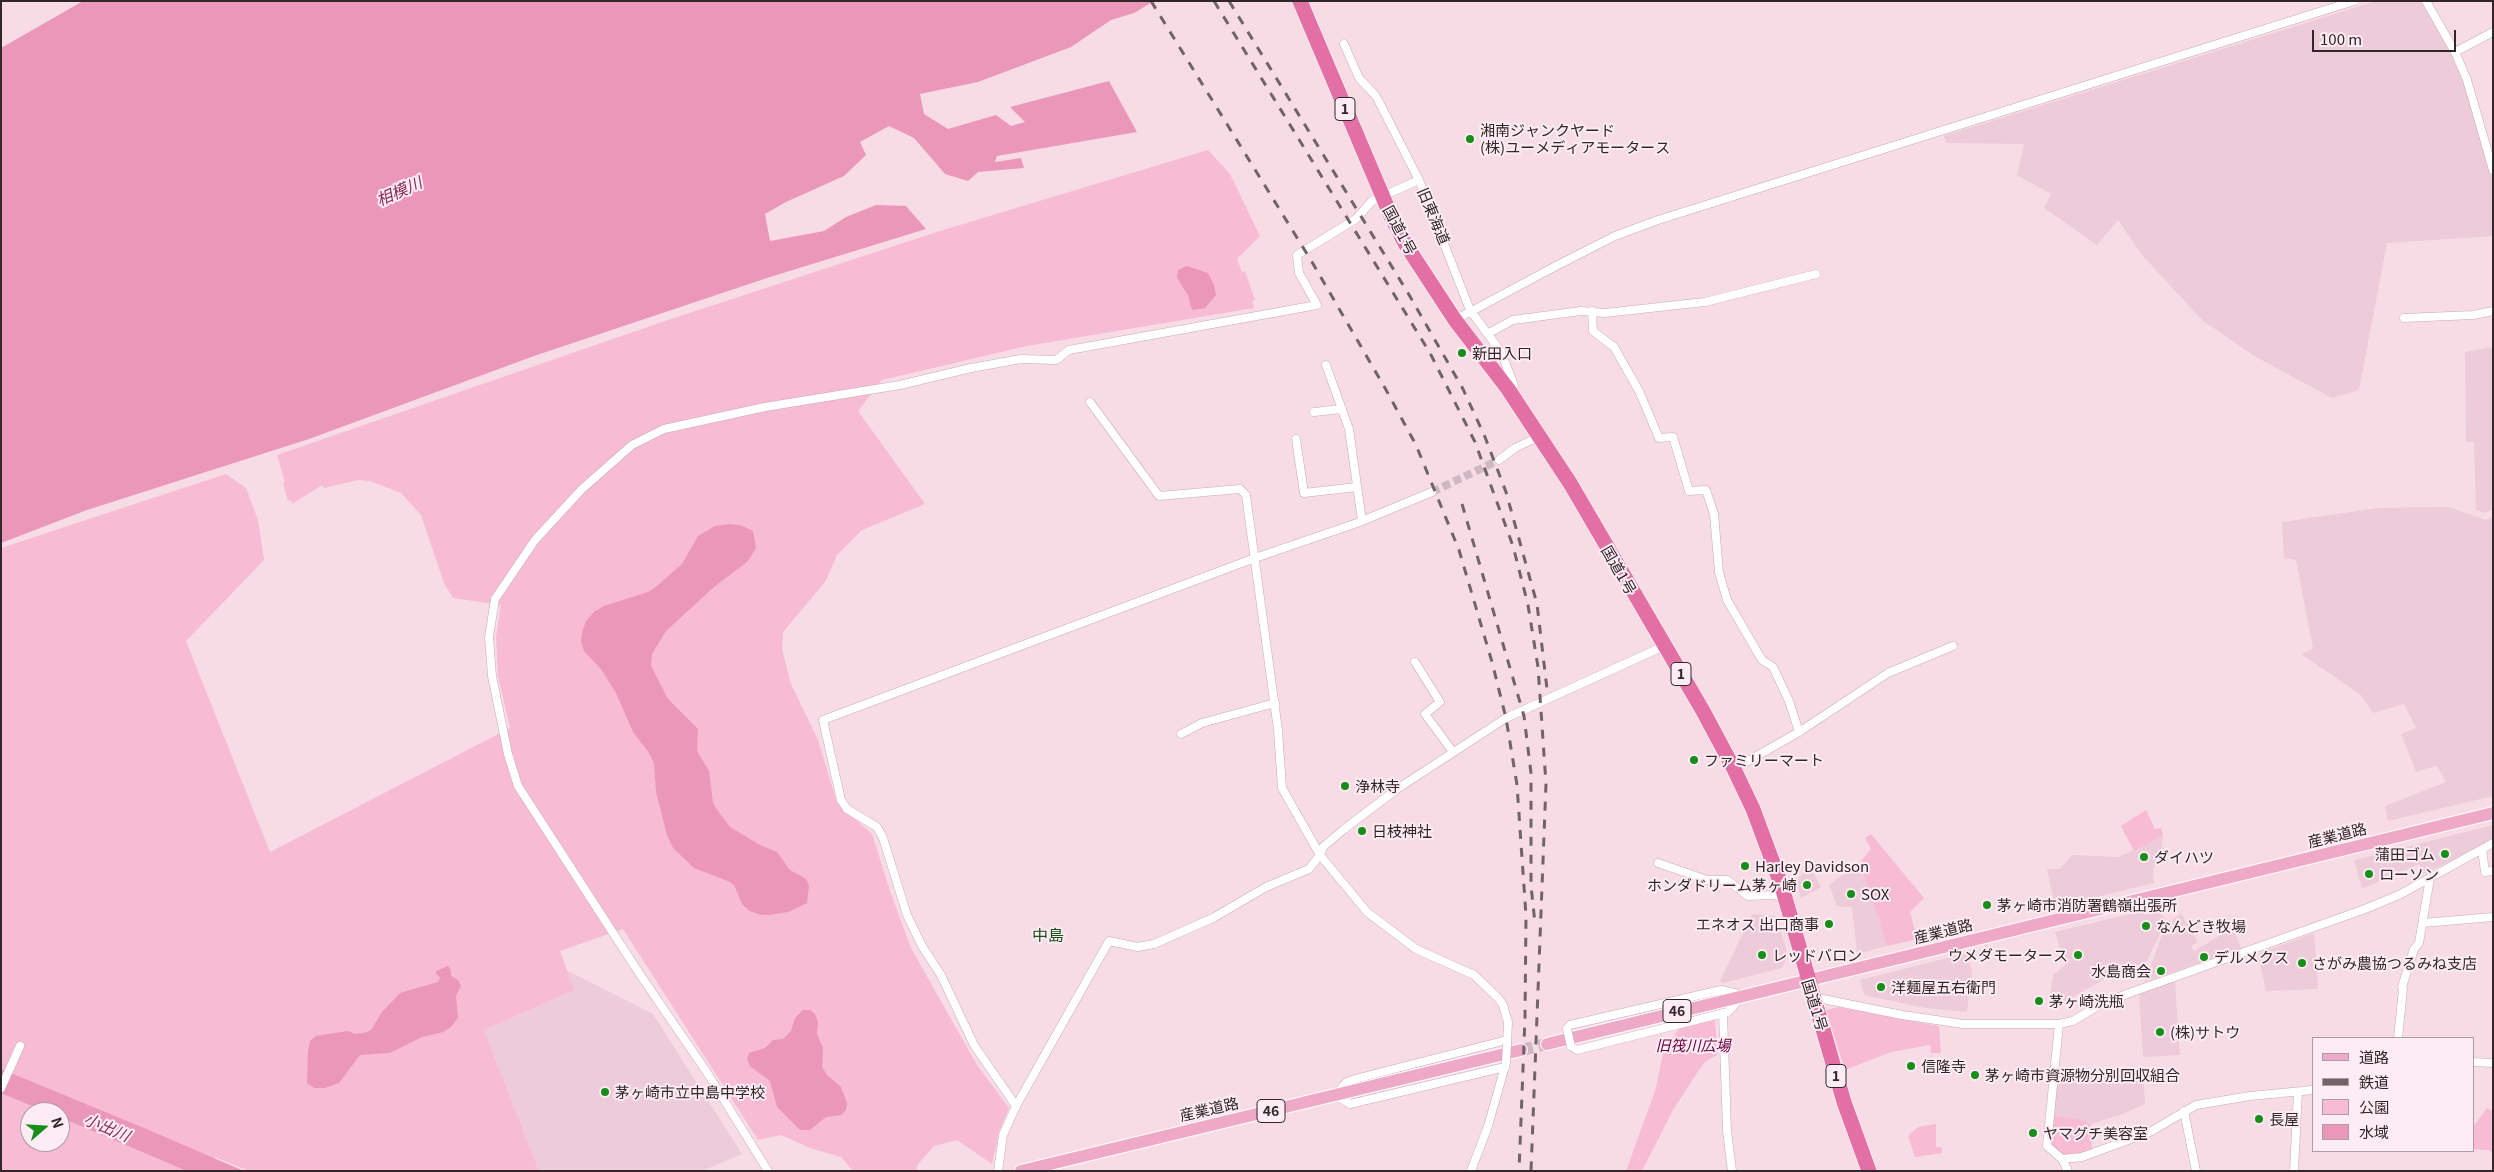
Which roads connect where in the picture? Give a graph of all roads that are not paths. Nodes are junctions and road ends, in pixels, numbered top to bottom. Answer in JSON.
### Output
{"nodes":[{"id":1,"x":1300,"y":1,"type":"edge"},
{"id":2,"x":2354,"y":1,"type":"edge"},
{"id":3,"x":2426,"y":1,"type":"edge"},
{"id":4,"x":2493,"y":32,"type":"edge"},
{"id":5,"x":1344,"y":44,"type":"dead end"},
{"id":6,"x":2455,"y":52,"type":"junction"},
{"id":7,"x":2493,"y":170,"type":"edge"},
{"id":8,"x":1419,"y":180,"type":"junction"},
{"id":9,"x":1816,"y":274,"type":"dead end"},
{"id":10,"x":1470,"y":310,"type":"junction"},
{"id":11,"x":1592,"y":311,"type":"junction"},
{"id":12,"x":2493,"y":311,"type":"edge"},
{"id":13,"x":2404,"y":318,"type":"dead end"},
{"id":14,"x":1455,"y":320,"type":"junction"},
{"id":15,"x":1489,"y":333,"type":"junction"},
{"id":16,"x":1326,"y":365,"type":"dead end"},
{"id":17,"x":1508,"y":389,"type":"junction"},
{"id":18,"x":1090,"y":402,"type":"dead end"},
{"id":19,"x":1342,"y":409,"type":"junction"},
{"id":20,"x":1314,"y":412,"type":"dead end"},
{"id":21,"x":1540,"y":436,"type":"junction"},
{"id":22,"x":1296,"y":438,"type":"dead end"},
{"id":23,"x":1499,"y":460,"type":"tunnel mouth"},
{"id":24,"x":1357,"y":487,"type":"junction"},
{"id":25,"x":1432,"y":492,"type":"tunnel mouth"},
{"id":26,"x":1362,"y":521,"type":"junction"},
{"id":27,"x":1255,"y":558,"type":"junction"},
{"id":28,"x":1664,"y":646,"type":"junction"},
{"id":29,"x":1953,"y":646,"type":"dead end"},
{"id":30,"x":1415,"y":662,"type":"dead end"},
{"id":31,"x":1274,"y":703,"type":"junction"},
{"id":32,"x":1800,"y":732,"type":"junction"},
{"id":33,"x":1182,"y":734,"type":"dead end"},
{"id":34,"x":1453,"y":752,"type":"junction"},
{"id":35,"x":1734,"y":769,"type":"junction"},
{"id":36,"x":2493,"y":814,"type":"edge"},
{"id":37,"x":2493,"y":843,"type":"edge"},
{"id":38,"x":2482,"y":849,"type":"junction"},
{"id":39,"x":1320,"y":855,"type":"junction"},
{"id":40,"x":1658,"y":864,"type":"dead end"},
{"id":41,"x":2493,"y":871,"type":"edge"},
{"id":42,"x":2430,"y":878,"type":"junction"},
{"id":43,"x":1785,"y":899,"type":"junction"},
{"id":44,"x":2493,"y":917,"type":"edge"},
{"id":45,"x":2423,"y":923,"type":"junction"},
{"id":46,"x":1808,"y":980,"type":"junction"},
{"id":47,"x":1743,"y":995,"type":"junction"},
{"id":48,"x":1813,"y":997,"type":"junction"},
{"id":49,"x":1723,"y":1013,"type":"junction"},
{"id":50,"x":2059,"y":1024,"type":"junction"},
{"id":51,"x":2398,"y":1037,"type":"edge"},
{"id":52,"x":1507,"y":1042,"type":"junction"},
{"id":53,"x":1547,"y":1044,"type":"tunnel mouth"},
{"id":54,"x":20,"y":1046,"type":"dead end"},
{"id":55,"x":1521,"y":1050,"type":"tunnel mouth"},
{"id":56,"x":2474,"y":1062,"type":"edge"},
{"id":57,"x":2493,"y":1063,"type":"edge"},
{"id":58,"x":1505,"y":1064,"type":"junction"},
{"id":59,"x":1,"y":1088,"type":"edge"},
{"id":60,"x":2312,"y":1090,"type":"edge"},
{"id":61,"x":2298,"y":1092,"type":"junction"},
{"id":62,"x":1335,"y":1095,"type":"junction"},
{"id":63,"x":1016,"y":1106,"type":"junction"},
{"id":64,"x":2184,"y":1111,"type":"junction"},
{"id":65,"x":2062,"y":1159,"type":"junction"},
{"id":66,"x":768,"y":1171,"type":"edge"},
{"id":67,"x":998,"y":1171,"type":"edge"},
{"id":68,"x":1021,"y":1171,"type":"edge"},
{"id":69,"x":1471,"y":1171,"type":"edge"},
{"id":70,"x":1732,"y":1171,"type":"edge"},
{"id":71,"x":1869,"y":1171,"type":"edge"},
{"id":72,"x":2068,"y":1171,"type":"edge"},
{"id":73,"x":2196,"y":1171,"type":"edge"},
{"id":74,"x":2294,"y":1171,"type":"edge"}],
"edges":[{"from":1,"to":14,"type":"highway","name":"国道1号","number":"1","bridge":true},
{"from":2,"to":10,"type":"street"},
{"from":3,"to":6,"type":"street"},
{"from":4,"to":6,"type":"street"},
{"from":5,"to":8,"type":"street","name":"旧東海道"},
{"from":6,"to":7,"type":"street"},
{"from":8,"to":10,"type":"street","name":"旧東海道"},
{"from":8,"to":66,"type":"street"},
{"from":9,"to":11,"type":"street"},
{"from":10,"to":14,"type":"street"},
{"from":10,"to":15,"type":"street","name":"旧東海道"},
{"from":11,"to":15,"type":"street"},
{"from":11,"to":32,"type":"street"},
{"from":12,"to":13,"type":"street"},
{"from":14,"to":17,"type":"highway","name":"国道1号","number":"1"},
{"from":15,"to":17,"type":"street","name":"旧東海道"},
{"from":16,"to":19,"type":"street"},
{"from":17,"to":21,"type":"highway","name":"国道1号","number":"1"},
{"from":18,"to":27,"type":"street"},
{"from":19,"to":20,"type":"street"},
{"from":19,"to":24,"type":"street"},
{"from":21,"to":23,"type":"street"},
{"from":21,"to":28,"type":"highway","name":"国道1号","number":"1"},
{"from":22,"to":24,"type":"street"},
{"from":24,"to":26,"type":"street"},
{"from":25,"to":26,"type":"street"},
{"from":26,"to":27,"type":"street"},
{"from":27,"to":31,"type":"street"},
{"from":27,"to":63,"type":"street"},
{"from":28,"to":34,"type":"street"},
{"from":28,"to":35,"type":"highway","name":"国道1号","number":"1"},
{"from":29,"to":32,"type":"street"},
{"from":30,"to":34,"type":"street"},
{"from":31,"to":33,"type":"street"},
{"from":31,"to":39,"type":"street"},
{"from":32,"to":35,"type":"street"},
{"from":34,"to":39,"type":"street"},
{"from":35,"to":43,"type":"highway","name":"国道1号","number":"1"},
{"from":36,"to":46,"type":"main road","name":"産業道路","number":"46"},
{"from":37,"to":38,"type":"street"},
{"from":38,"to":41,"type":"street"},
{"from":38,"to":42,"type":"street"},
{"from":39,"to":52,"type":"street"},
{"from":39,"to":63,"type":"street"},
{"from":40,"to":43,"type":"street"},
{"from":42,"to":45,"type":"street"},
{"from":42,"to":50,"type":"street"},
{"from":43,"to":46,"type":"highway","name":"国道1号","number":"1"},
{"from":44,"to":45,"type":"street"},
{"from":45,"to":51,"type":"street"},
{"from":46,"to":47,"type":"main road","name":"産業道路","number":"46"},
{"from":46,"to":48,"type":"highway","name":"国道1号","number":"1"},
{"from":47,"to":49,"type":"street"},
{"from":47,"to":49,"type":"street","bridge":true},
{"from":47,"to":53,"type":"main road","name":"産業道路","number":"46"},
{"from":48,"to":50,"type":"street"},
{"from":48,"to":71,"type":"highway","name":"国道1号","number":"1"},
{"from":49,"to":70,"type":"street"},
{"from":50,"to":65,"type":"street"},
{"from":52,"to":58,"type":"street","bridge":true},
{"from":52,"to":62,"type":"street"},
{"from":54,"to":59,"type":"street"},
{"from":55,"to":62,"type":"main road","name":"産業道路","number":"46"},
{"from":56,"to":57,"type":"street"},
{"from":58,"to":62,"type":"street"},
{"from":58,"to":69,"type":"street"},
{"from":60,"to":61,"type":"street"},
{"from":61,"to":64,"type":"street"},
{"from":61,"to":74,"type":"street"},
{"from":62,"to":68,"type":"main road","name":"産業道路","number":"46"},
{"from":63,"to":67,"type":"street"},
{"from":64,"to":65,"type":"street"},
{"from":64,"to":73,"type":"street"},
{"from":65,"to":72,"type":"street"}]}
